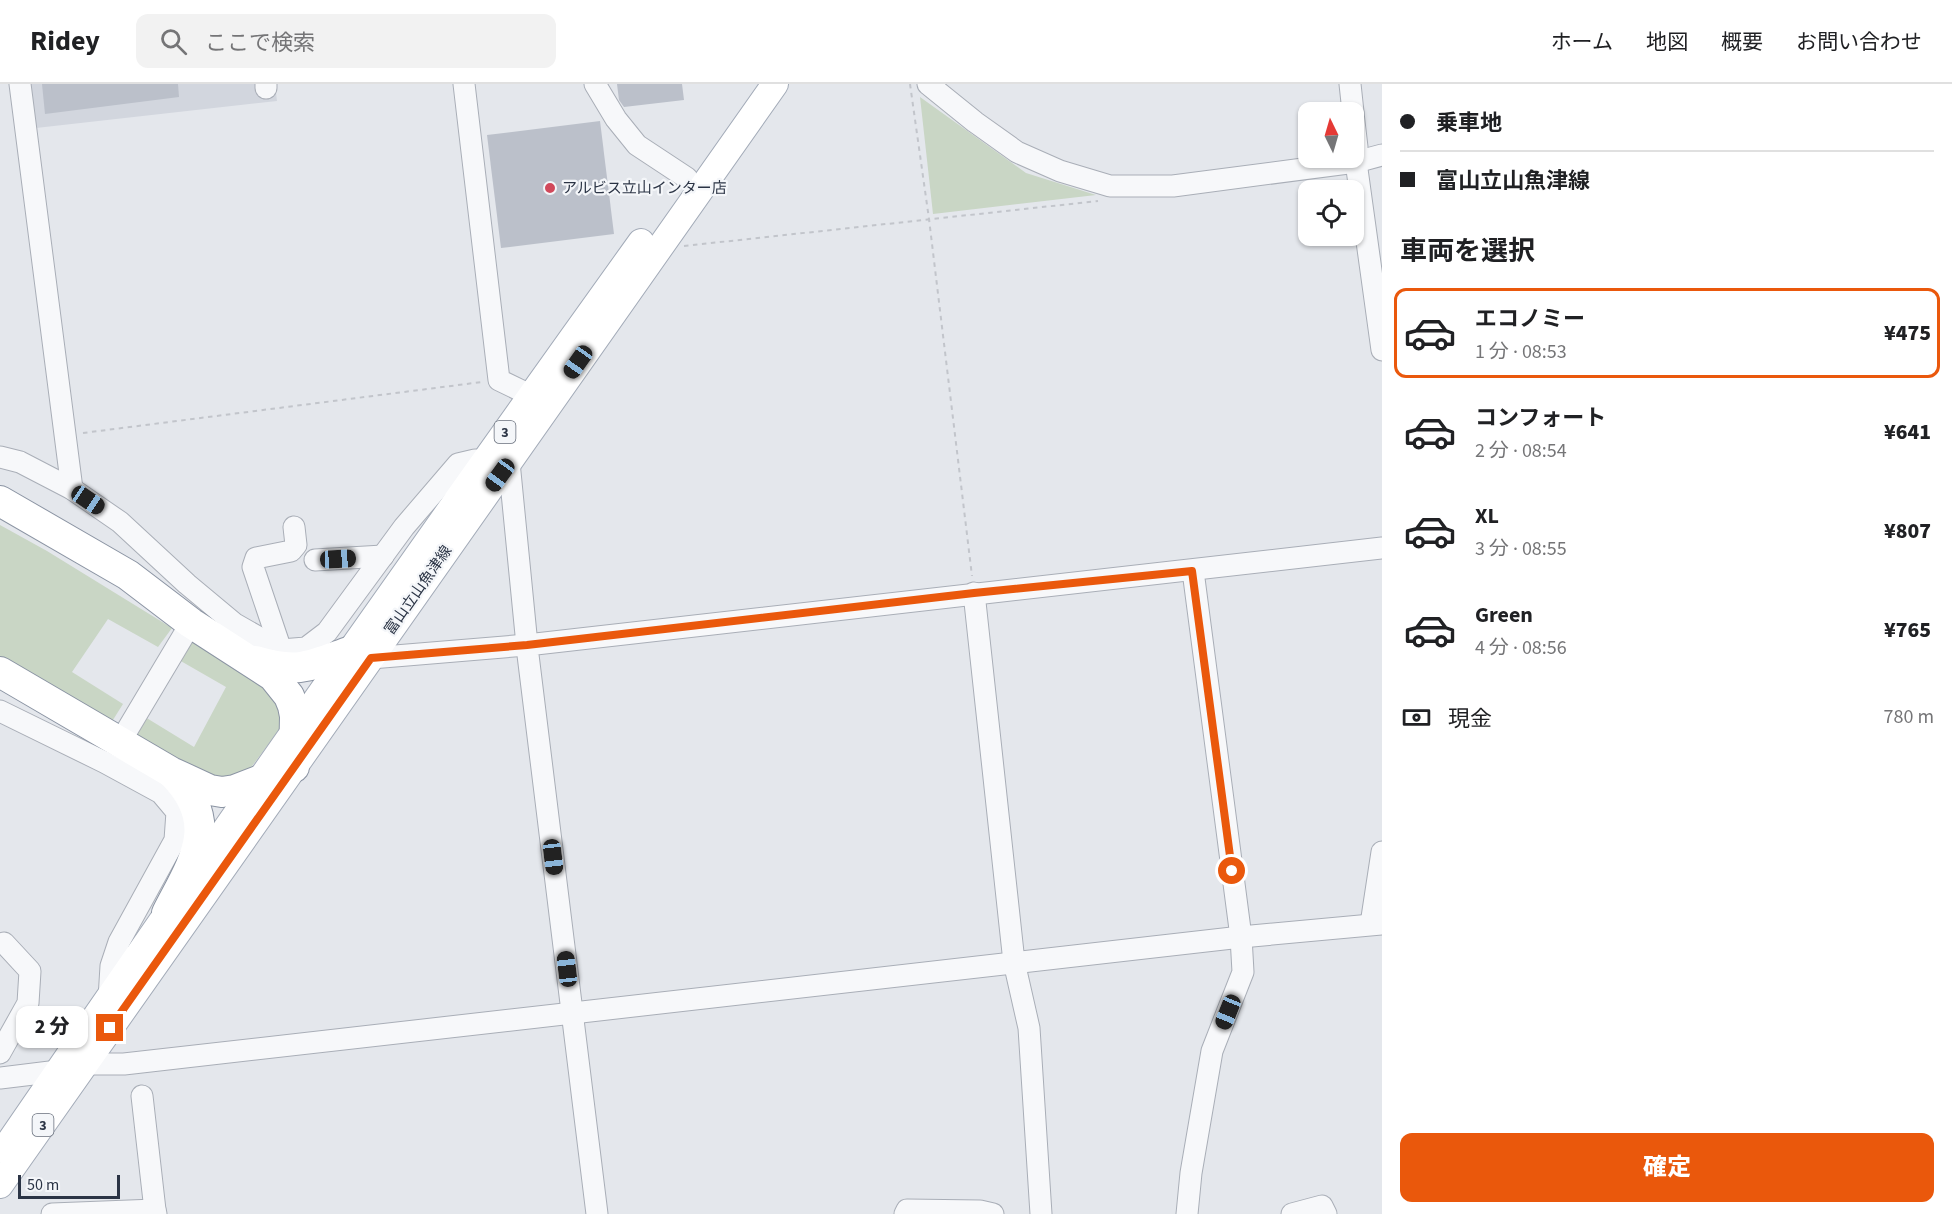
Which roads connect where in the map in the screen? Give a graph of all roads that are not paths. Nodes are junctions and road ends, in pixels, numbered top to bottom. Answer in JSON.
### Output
{"nodes":[{"id":1,"x":20,"y":84,"type":"edge"},
{"id":2,"x":464,"y":84,"type":"edge"},
{"id":3,"x":595,"y":84,"type":"edge"},
{"id":4,"x":754,"y":84,"type":"edge"},
{"id":5,"x":775,"y":84,"type":"edge"},
{"id":6,"x":928,"y":84,"type":"edge"},
{"id":7,"x":1350,"y":84,"type":"edge"},
{"id":8,"x":1352,"y":102,"type":"edge"},
{"id":9,"x":1382,"y":154,"type":"edge"},
{"id":10,"x":1364,"y":160,"type":"edge"},
{"id":11,"x":1310,"y":168,"type":"edge"},
{"id":12,"x":1357,"y":168,"type":"edge"},
{"id":13,"x":687,"y":178,"type":"junction"},
{"id":14,"x":1379,"y":297,"type":"edge"},
{"id":15,"x":1382,"y":350,"type":"edge"},
{"id":16,"x":530,"y":395,"type":"junction"},
{"id":17,"x":0,"y":457,"type":"edge"},
{"id":18,"x":498,"y":462,"type":"junction"},
{"id":19,"x":72,"y":489,"type":"junction"},
{"id":20,"x":0,"y":501,"type":"edge"},
{"id":21,"x":294,"y":527,"type":"dead end"},
{"id":22,"x":1382,"y":548,"type":"edge"},
{"id":23,"x":383,"y":556,"type":"junction"},
{"id":24,"x":315,"y":560,"type":"dead end"},
{"id":25,"x":1192,"y":571,"type":"junction"},
{"id":26,"x":974,"y":593,"type":"junction"},
{"id":27,"x":191,"y":623,"type":"junction"},
{"id":28,"x":527,"y":645,"type":"junction"},
{"id":29,"x":282,"y":650,"type":"junction"},
{"id":30,"x":361,"y":655,"type":"junction"},
{"id":31,"x":250,"y":659,"type":"junction"},
{"id":32,"x":0,"y":672,"type":"edge"},
{"id":33,"x":0,"y":711,"type":"edge"},
{"id":34,"x":295,"y":730,"type":"junction"},
{"id":35,"x":120,"y":742,"type":"junction"},
{"id":36,"x":294,"y":767,"type":"junction"},
{"id":37,"x":171,"y":772,"type":"junction"},
{"id":38,"x":258,"y":781,"type":"junction"},
{"id":39,"x":1382,"y":852,"type":"edge"},
{"id":40,"x":167,"y":913,"type":"junction"},
{"id":41,"x":1377,"y":924,"type":"edge"},
{"id":42,"x":1241,"y":937,"type":"junction"},
{"id":43,"x":4,"y":943,"type":"dead end"},
{"id":44,"x":1014,"y":962,"type":"junction"},
{"id":45,"x":109,"y":999,"type":"junction"},
{"id":46,"x":572,"y":1013,"type":"junction"},
{"id":47,"x":0,"y":1053,"type":"edge"},
{"id":48,"x":85,"y":1064,"type":"junction"},
{"id":49,"x":58,"y":1071,"type":"junction"},
{"id":50,"x":0,"y":1078,"type":"edge"},
{"id":51,"x":142,"y":1096,"type":"dead end"},
{"id":52,"x":0,"y":1155,"type":"edge"},
{"id":53,"x":0,"y":1185,"type":"edge"},
{"id":54,"x":155,"y":1212,"type":"edge"},
{"id":55,"x":52,"y":1214,"type":"edge"},
{"id":56,"x":597,"y":1214,"type":"edge"},
{"id":57,"x":905,"y":1214,"type":"edge"},
{"id":58,"x":993,"y":1214,"type":"edge"},
{"id":59,"x":1041,"y":1214,"type":"edge"},
{"id":60,"x":1187,"y":1214,"type":"edge"},
{"id":61,"x":1292,"y":1214,"type":"edge"},
{"id":62,"x":1326,"y":1214,"type":"edge"}],
"edges":[{"from":1,"to":19,"type":"street"},
{"from":2,"to":16,"type":"street"},
{"from":3,"to":13,"type":"street"},
{"from":4,"to":13,"type":"main road","name":"富山立山魚津線","number":"3"},
{"from":5,"to":18,"type":"main road","name":"富山立山魚津線","number":"3"},
{"from":6,"to":11,"type":"street"},
{"from":7,"to":8,"type":"street"},
{"from":9,"to":10,"type":"street"},
{"from":12,"to":14,"type":"street"},
{"from":13,"to":16,"type":"main road","name":"富山立山魚津線","number":"3"},
{"from":14,"to":15,"type":"street"},
{"from":16,"to":18,"type":"main road","name":"富山立山魚津線","number":"3"},
{"from":17,"to":19,"type":"street"},
{"from":18,"to":23,"type":"street"},
{"from":18,"to":28,"type":"street"},
{"from":18,"to":30,"type":"main road","name":"富山立山魚津線","number":"3"},
{"from":19,"to":29,"type":"street"},
{"from":20,"to":27,"type":"highway"},
{"from":21,"to":29,"type":"street"},
{"from":22,"to":25,"type":"street"},
{"from":23,"to":24,"type":"street"},
{"from":23,"to":29,"type":"street"},
{"from":25,"to":26,"type":"street"},
{"from":25,"to":42,"type":"street"},
{"from":26,"to":28,"type":"street"},
{"from":26,"to":44,"type":"street"},
{"from":27,"to":31,"type":"highway"},
{"from":27,"to":35,"type":"street"},
{"from":28,"to":30,"type":"street"},
{"from":28,"to":46,"type":"street"},
{"from":30,"to":31,"type":"highway"},
{"from":30,"to":34,"type":"main road","name":"富山立山魚津線","number":"3"},
{"from":30,"to":36,"type":"main road","name":"富山立山魚津線","number":"3"},
{"from":31,"to":34,"type":"highway"},
{"from":32,"to":35,"type":"highway"},
{"from":33,"to":45,"type":"street"},
{"from":34,"to":36,"type":"highway"},
{"from":34,"to":38,"type":"main road","name":"富山立山魚津線","number":"3"},
{"from":35,"to":37,"type":"highway"},
{"from":36,"to":38,"type":"highway"},
{"from":36,"to":48,"type":"main road","name":"富山立山魚津線","number":"3"},
{"from":37,"to":38,"type":"highway"},
{"from":37,"to":40,"type":"highway"},
{"from":38,"to":40,"type":"main road","name":"富山立山魚津線","number":"3"},
{"from":39,"to":41,"type":"street"},
{"from":40,"to":45,"type":"main road","name":"富山立山魚津線","number":"3"},
{"from":41,"to":42,"type":"street"},
{"from":42,"to":44,"type":"street"},
{"from":42,"to":60,"type":"street"},
{"from":43,"to":47,"type":"street"},
{"from":44,"to":46,"type":"street"},
{"from":44,"to":59,"type":"street"},
{"from":45,"to":49,"type":"main road","name":"富山立山魚津線","number":"3"},
{"from":46,"to":48,"type":"street"},
{"from":46,"to":56,"type":"street"},
{"from":48,"to":53,"type":"main road","name":"富山立山魚津線","number":"3"},
{"from":49,"to":50,"type":"street"},
{"from":49,"to":52,"type":"main road","name":"富山立山魚津線","number":"3"},
{"from":51,"to":54,"type":"street"},
{"from":54,"to":55,"type":"street"},
{"from":57,"to":58,"type":"street"},
{"from":61,"to":62,"type":"street"}]}
